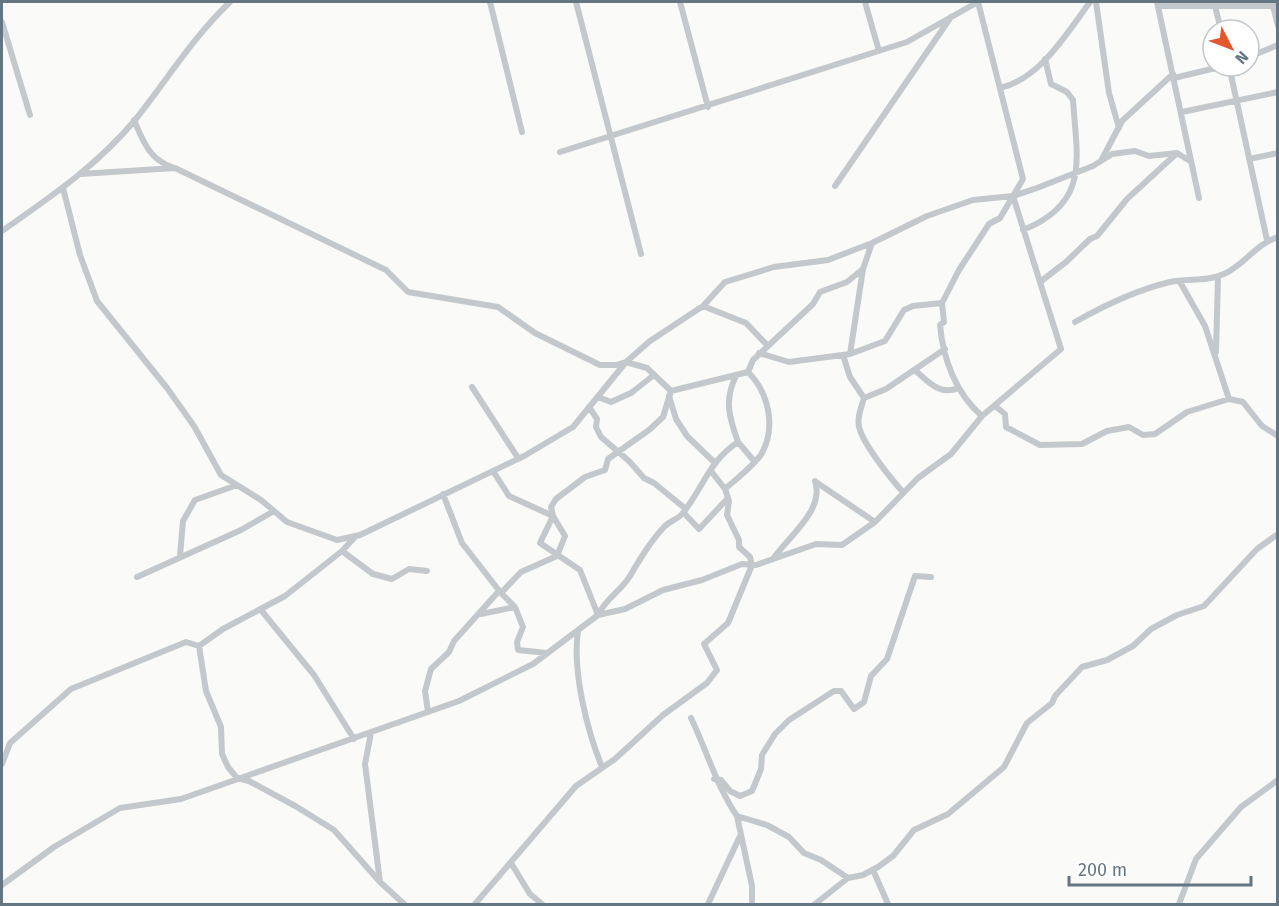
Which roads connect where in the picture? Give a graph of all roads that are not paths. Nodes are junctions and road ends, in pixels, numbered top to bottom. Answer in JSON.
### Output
{"nodes":[{"id":1,"x":230,"y":2,"type":"edge"},
{"id":2,"x":490,"y":2,"type":"edge"},
{"id":3,"x":576,"y":2,"type":"edge"},
{"id":4,"x":680,"y":2,"type":"edge"},
{"id":5,"x":865,"y":2,"type":"edge"},
{"id":6,"x":978,"y":2,"type":"edge"},
{"id":7,"x":1090,"y":2,"type":"edge"},
{"id":8,"x":1096,"y":2,"type":"edge"},
{"id":9,"x":1157,"y":4,"type":"edge"},
{"id":10,"x":1274,"y":4,"type":"edge"},
{"id":11,"x":1215,"y":6,"type":"junction"},
{"id":12,"x":953,"y":15,"type":"junction"},
{"id":13,"x":1218,"y":18,"type":"edge"},
{"id":14,"x":2,"y":22,"type":"edge"},
{"id":15,"x":1278,"y":26,"type":"edge"},
{"id":16,"x":1278,"y":45,"type":"edge"},
{"id":17,"x":879,"y":51,"type":"junction"},
{"id":18,"x":1261,"y":52,"type":"edge"},
{"id":19,"x":1045,"y":59,"type":"junction"},
{"id":20,"x":1201,"y":71,"type":"edge"},
{"id":21,"x":1174,"y":76,"type":"junction"},
{"id":22,"x":1231,"y":78,"type":"edge"},
{"id":23,"x":1000,"y":88,"type":"junction"},
{"id":24,"x":1278,"y":92,"type":"edge"},
{"id":25,"x":1236,"y":101,"type":"junction"},
{"id":26,"x":708,"y":107,"type":"junction"},
{"id":27,"x":1182,"y":112,"type":"junction"},
{"id":28,"x":30,"y":116,"type":"dead end"},
{"id":29,"x":134,"y":120,"type":"junction"},
{"id":30,"x":1119,"y":128,"type":"junction"},
{"id":31,"x":522,"y":132,"type":"dead end"},
{"id":32,"x":611,"y":137,"type":"junction"},
{"id":33,"x":560,"y":152,"type":"dead end"},
{"id":34,"x":1177,"y":153,"type":"junction"},
{"id":35,"x":1278,"y":153,"type":"edge"},
{"id":36,"x":1249,"y":159,"type":"junction"},
{"id":37,"x":1101,"y":160,"type":"junction"},
{"id":38,"x":1190,"y":161,"type":"junction"},
{"id":39,"x":175,"y":168,"type":"junction"},
{"id":40,"x":1076,"y":173,"type":"junction"},
{"id":41,"x":80,"y":174,"type":"junction"},
{"id":42,"x":835,"y":186,"type":"dead end"},
{"id":43,"x":63,"y":188,"type":"junction"},
{"id":44,"x":1013,"y":196,"type":"junction"},
{"id":45,"x":1199,"y":198,"type":"dead end"},
{"id":46,"x":1023,"y":230,"type":"junction"},
{"id":47,"x":2,"y":231,"type":"edge"},
{"id":48,"x":1278,"y":237,"type":"edge"},
{"id":49,"x":1267,"y":240,"type":"junction"},
{"id":50,"x":872,"y":243,"type":"junction"},
{"id":51,"x":641,"y":254,"type":"dead end"},
{"id":52,"x":863,"y":269,"type":"junction"},
{"id":53,"x":1218,"y":276,"type":"junction"},
{"id":54,"x":1040,"y":282,"type":"junction"},
{"id":55,"x":1180,"y":282,"type":"junction"},
{"id":56,"x":942,"y":303,"type":"junction"},
{"id":57,"x":703,"y":306,"type":"junction"},
{"id":58,"x":1075,"y":322,"type":"dead end"},
{"id":59,"x":766,"y":345,"type":"junction"},
{"id":60,"x":945,"y":350,"type":"junction"},
{"id":61,"x":759,"y":353,"type":"junction"},
{"id":62,"x":847,"y":354,"type":"junction"},
{"id":63,"x":1216,"y":358,"type":"junction"},
{"id":64,"x":626,"y":362,"type":"junction"},
{"id":65,"x":916,"y":371,"type":"junction"},
{"id":66,"x":748,"y":372,"type":"junction"},
{"id":67,"x":654,"y":375,"type":"junction"},
{"id":68,"x":736,"y":376,"type":"junction"},
{"id":69,"x":472,"y":387,"type":"dead end"},
{"id":70,"x":958,"y":388,"type":"junction"},
{"id":71,"x":670,"y":394,"type":"junction"},
{"id":72,"x":598,"y":397,"type":"junction"},
{"id":73,"x":864,"y":398,"type":"junction"},
{"id":74,"x":1229,"y":399,"type":"junction"},
{"id":75,"x":995,"y":406,"type":"junction"},
{"id":76,"x":589,"y":407,"type":"junction"},
{"id":77,"x":982,"y":416,"type":"junction"},
{"id":78,"x":1278,"y":436,"type":"edge"},
{"id":79,"x":738,"y":442,"type":"junction"},
{"id":80,"x":618,"y":453,"type":"junction"},
{"id":81,"x":518,"y":459,"type":"junction"},
{"id":82,"x":754,"y":461,"type":"junction"},
{"id":83,"x":714,"y":462,"type":"junction"},
{"id":84,"x":493,"y":471,"type":"junction"},
{"id":85,"x":711,"y":471,"type":"junction"},
{"id":86,"x":237,"y":485,"type":"junction"},
{"id":87,"x":725,"y":489,"type":"junction"},
{"id":88,"x":903,"y":492,"type":"junction"},
{"id":89,"x":443,"y":495,"type":"junction"},
{"id":90,"x":728,"y":498,"type":"junction"},
{"id":91,"x":274,"y":511,"type":"junction"},
{"id":92,"x":685,"y":511,"type":"junction"},
{"id":93,"x":553,"y":516,"type":"junction"},
{"id":94,"x":875,"y":522,"type":"junction"},
{"id":95,"x":1278,"y":534,"type":"edge"},
{"id":96,"x":355,"y":536,"type":"junction"},
{"id":97,"x":342,"y":551,"type":"junction"},
{"id":98,"x":180,"y":556,"type":"junction"},
{"id":99,"x":557,"y":556,"type":"junction"},
{"id":100,"x":773,"y":559,"type":"junction"},
{"id":101,"x":752,"y":565,"type":"junction"},
{"id":102,"x":427,"y":571,"type":"dead end"},
{"id":103,"x":137,"y":577,"type":"dead end"},
{"id":104,"x":931,"y":577,"type":"dead end"},
{"id":105,"x":500,"y":592,"type":"junction"},
{"id":106,"x":515,"y":607,"type":"junction"},
{"id":107,"x":261,"y":610,"type":"junction"},
{"id":108,"x":481,"y":614,"type":"junction"},
{"id":109,"x":598,"y":615,"type":"junction"},
{"id":110,"x":578,"y":631,"type":"junction"},
{"id":111,"x":199,"y":646,"type":"junction"},
{"id":112,"x":547,"y":653,"type":"junction"},
{"id":113,"x":429,"y":712,"type":"junction"},
{"id":114,"x":692,"y":718,"type":"dead end"},
{"id":115,"x":371,"y":733,"type":"junction"},
{"id":116,"x":354,"y":739,"type":"junction"},
{"id":117,"x":2,"y":764,"type":"edge"},
{"id":118,"x":602,"y":767,"type":"junction"},
{"id":119,"x":237,"y":778,"type":"junction"},
{"id":120,"x":714,"y":778,"type":"junction"},
{"id":121,"x":1278,"y":780,"type":"edge"},
{"id":122,"x":737,"y":816,"type":"junction"},
{"id":123,"x":740,"y":836,"type":"junction"},
{"id":124,"x":511,"y":862,"type":"junction"},
{"id":125,"x":873,"y":870,"type":"junction"},
{"id":126,"x":848,"y":878,"type":"junction"},
{"id":127,"x":380,"y":882,"type":"junction"},
{"id":128,"x":2,"y":885,"type":"edge"},
{"id":129,"x":404,"y":904,"type":"edge"},
{"id":130,"x":476,"y":904,"type":"edge"},
{"id":131,"x":542,"y":904,"type":"edge"},
{"id":132,"x":708,"y":904,"type":"edge"},
{"id":133,"x":752,"y":904,"type":"edge"},
{"id":134,"x":815,"y":904,"type":"edge"},
{"id":135,"x":888,"y":904,"type":"edge"},
{"id":136,"x":1179,"y":904,"type":"edge"}],
"edges":[{"from":1,"to":29,"type":"street"},
{"from":2,"to":31,"type":"street"},
{"from":3,"to":32,"type":"street"},
{"from":4,"to":26,"type":"street"},
{"from":5,"to":17,"type":"street"},
{"from":6,"to":12,"type":"street"},
{"from":6,"to":23,"type":"street"},
{"from":7,"to":19,"type":"street"},
{"from":8,"to":30,"type":"street"},
{"from":9,"to":11,"type":"street"},
{"from":9,"to":21,"type":"street"},
{"from":10,"to":11,"type":"street"},
{"from":10,"to":15,"type":"street"},
{"from":11,"to":13,"type":"street"},
{"from":12,"to":17,"type":"street"},
{"from":12,"to":42,"type":"street"},
{"from":14,"to":28,"type":"street"},
{"from":16,"to":18,"type":"street"},
{"from":17,"to":26,"type":"street"},
{"from":19,"to":23,"type":"street"},
{"from":19,"to":40,"type":"street"},
{"from":20,"to":21,"type":"street"},
{"from":21,"to":27,"type":"street"},
{"from":21,"to":30,"type":"street"},
{"from":22,"to":25,"type":"street"},
{"from":23,"to":44,"type":"street"},
{"from":24,"to":25,"type":"street"},
{"from":25,"to":27,"type":"street"},
{"from":25,"to":36,"type":"street"},
{"from":26,"to":32,"type":"street"},
{"from":27,"to":38,"type":"street"},
{"from":29,"to":39,"type":"street"},
{"from":29,"to":41,"type":"street"},
{"from":30,"to":37,"type":"street"},
{"from":32,"to":33,"type":"street"},
{"from":32,"to":51,"type":"street"},
{"from":34,"to":37,"type":"street"},
{"from":34,"to":38,"type":"street"},
{"from":34,"to":54,"type":"street"},
{"from":35,"to":36,"type":"street"},
{"from":36,"to":49,"type":"street"},
{"from":37,"to":40,"type":"street"},
{"from":38,"to":45,"type":"street"},
{"from":39,"to":41,"type":"street"},
{"from":39,"to":64,"type":"street"},
{"from":40,"to":44,"type":"street"},
{"from":40,"to":46,"type":"street"},
{"from":41,"to":43,"type":"street"},
{"from":43,"to":47,"type":"street"},
{"from":43,"to":86,"type":"street"},
{"from":44,"to":46,"type":"street"},
{"from":44,"to":50,"type":"street"},
{"from":44,"to":56,"type":"street"},
{"from":46,"to":54,"type":"street"},
{"from":48,"to":49,"type":"street"},
{"from":49,"to":53,"type":"street"},
{"from":50,"to":52,"type":"street"},
{"from":50,"to":57,"type":"street"},
{"from":52,"to":59,"type":"street"},
{"from":52,"to":62,"type":"street"},
{"from":53,"to":55,"type":"street"},
{"from":53,"to":63,"type":"street"},
{"from":54,"to":75,"type":"street"},
{"from":55,"to":58,"type":"street"},
{"from":55,"to":63,"type":"street"},
{"from":56,"to":60,"type":"street"},
{"from":56,"to":62,"type":"street"},
{"from":57,"to":59,"type":"street"},
{"from":57,"to":64,"type":"street"},
{"from":59,"to":61,"type":"street"},
{"from":60,"to":65,"type":"street"},
{"from":60,"to":70,"type":"street"},
{"from":61,"to":62,"type":"street"},
{"from":61,"to":66,"type":"street"},
{"from":62,"to":73,"type":"street"},
{"from":63,"to":74,"type":"street"},
{"from":64,"to":67,"type":"street"},
{"from":64,"to":72,"type":"street"},
{"from":65,"to":70,"type":"street"},
{"from":65,"to":73,"type":"street"},
{"from":66,"to":68,"type":"street"},
{"from":66,"to":82,"type":"street"},
{"from":67,"to":71,"type":"street"},
{"from":67,"to":72,"type":"street"},
{"from":68,"to":71,"type":"street"},
{"from":68,"to":79,"type":"street"},
{"from":69,"to":81,"type":"street"},
{"from":70,"to":77,"type":"street"},
{"from":71,"to":80,"type":"street"},
{"from":71,"to":83,"type":"street"},
{"from":72,"to":76,"type":"street"},
{"from":73,"to":88,"type":"street"},
{"from":74,"to":75,"type":"street"},
{"from":74,"to":78,"type":"street"},
{"from":75,"to":77,"type":"street"},
{"from":76,"to":80,"type":"street"},
{"from":76,"to":81,"type":"street"},
{"from":77,"to":88,"type":"street"},
{"from":79,"to":82,"type":"street"},
{"from":79,"to":83,"type":"street"},
{"from":80,"to":92,"type":"street"},
{"from":80,"to":93,"type":"street"},
{"from":81,"to":84,"type":"street"},
{"from":82,"to":87,"type":"street"},
{"from":83,"to":85,"type":"street"},
{"from":84,"to":89,"type":"street"},
{"from":84,"to":93,"type":"street"},
{"from":85,"to":87,"type":"street"},
{"from":85,"to":92,"type":"street"},
{"from":86,"to":91,"type":"street"},
{"from":86,"to":98,"type":"street"},
{"from":87,"to":90,"type":"street"},
{"from":88,"to":94,"type":"street"},
{"from":89,"to":96,"type":"street"},
{"from":89,"to":105,"type":"street"},
{"from":90,"to":92,"type":"street"},
{"from":90,"to":101,"type":"street"},
{"from":91,"to":96,"type":"street"},
{"from":91,"to":98,"type":"street"},
{"from":92,"to":109,"type":"street"},
{"from":93,"to":99,"type":"street"},
{"from":93,"to":99,"type":"street"},
{"from":94,"to":100,"type":"street"},
{"from":94,"to":100,"type":"street"},
{"from":95,"to":125,"type":"street"},
{"from":96,"to":97,"type":"street"},
{"from":97,"to":102,"type":"street"},
{"from":97,"to":107,"type":"street"},
{"from":98,"to":103,"type":"street"},
{"from":99,"to":105,"type":"street"},
{"from":99,"to":109,"type":"street"},
{"from":100,"to":101,"type":"street"},
{"from":101,"to":109,"type":"street"},
{"from":101,"to":118,"type":"street"},
{"from":104,"to":120,"type":"street"},
{"from":105,"to":106,"type":"street"},
{"from":105,"to":108,"type":"street"},
{"from":106,"to":108,"type":"street"},
{"from":106,"to":112,"type":"street"},
{"from":107,"to":111,"type":"street"},
{"from":107,"to":116,"type":"street"},
{"from":108,"to":113,"type":"street"},
{"from":109,"to":110,"type":"street"},
{"from":110,"to":112,"type":"street"},
{"from":110,"to":118,"type":"street"},
{"from":111,"to":117,"type":"street"},
{"from":111,"to":119,"type":"street"},
{"from":112,"to":113,"type":"street"},
{"from":113,"to":115,"type":"street"},
{"from":114,"to":120,"type":"street"},
{"from":115,"to":116,"type":"street"},
{"from":115,"to":127,"type":"street"},
{"from":116,"to":119,"type":"street"},
{"from":118,"to":124,"type":"street"},
{"from":119,"to":127,"type":"street"},
{"from":119,"to":128,"type":"street"},
{"from":120,"to":122,"type":"street"},
{"from":121,"to":136,"type":"street"},
{"from":122,"to":123,"type":"street"},
{"from":122,"to":126,"type":"street"},
{"from":123,"to":132,"type":"street"},
{"from":123,"to":133,"type":"street"},
{"from":124,"to":130,"type":"street"},
{"from":124,"to":131,"type":"street"},
{"from":125,"to":126,"type":"street"},
{"from":125,"to":135,"type":"street"},
{"from":126,"to":134,"type":"street"},
{"from":127,"to":129,"type":"street"}]}
